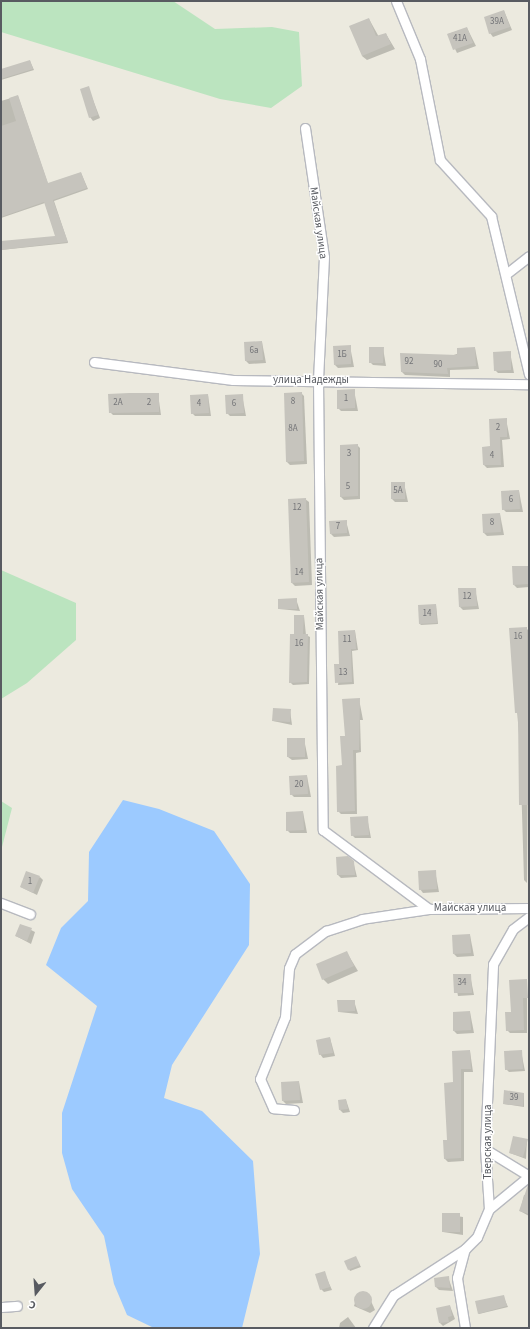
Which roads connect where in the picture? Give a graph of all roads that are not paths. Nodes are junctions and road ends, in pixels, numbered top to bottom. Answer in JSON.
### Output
{"nodes":[{"id":1,"x":396,"y":1,"type":"edge"},
{"id":2,"x":305,"y":128,"type":"dead end"},
{"id":3,"x":529,"y":256,"type":"edge"},
{"id":4,"x":506,"y":274,"type":"junction"},
{"id":5,"x":94,"y":362,"type":"dead end"},
{"id":6,"x":529,"y":374,"type":"edge"},
{"id":7,"x":318,"y":379,"type":"junction"},
{"id":8,"x":529,"y":384,"type":"edge"},
{"id":9,"x":1,"y":903,"type":"edge"},
{"id":10,"x":429,"y":908,"type":"junction"},
{"id":11,"x":529,"y":908,"type":"edge"},
{"id":12,"x":30,"y":914,"type":"dead end"},
{"id":13,"x":529,"y":916,"type":"edge"},
{"id":14,"x":294,"y":1110,"type":"dead end"},
{"id":15,"x":486,"y":1149,"type":"junction"},
{"id":16,"x":529,"y":1176,"type":"edge"},
{"id":17,"x":489,"y":1209,"type":"junction"},
{"id":18,"x":465,"y":1249,"type":"junction"},
{"id":19,"x":1,"y":1306,"type":"edge"},
{"id":20,"x":17,"y":1306,"type":"dead end"},
{"id":21,"x":373,"y":1328,"type":"edge"},
{"id":22,"x":464,"y":1328,"type":"edge"}],
"edges":[{"from":1,"to":4,"type":"street"},
{"from":2,"to":7,"type":"street","name":"Майская улица"},
{"from":3,"to":4,"type":"street"},
{"from":4,"to":6,"type":"street"},
{"from":5,"to":7,"type":"street","name":"улица Надежды"},
{"from":7,"to":8,"type":"street","name":"улица Надежды"},
{"from":7,"to":10,"type":"street","name":"Майская улица"},
{"from":9,"to":12,"type":"street"},
{"from":10,"to":11,"type":"street","name":"Майская улица"},
{"from":10,"to":14,"type":"street"},
{"from":13,"to":15,"type":"street","name":"Тверская улица"},
{"from":15,"to":16,"type":"street"},
{"from":15,"to":17,"type":"street","name":"Тверская улица"},
{"from":16,"to":17,"type":"street"},
{"from":17,"to":18,"type":"street","name":"Тверская улица"},
{"from":18,"to":21,"type":"street","name":"Тверская улица"},
{"from":18,"to":22,"type":"street"},
{"from":19,"to":20,"type":"street"}]}
